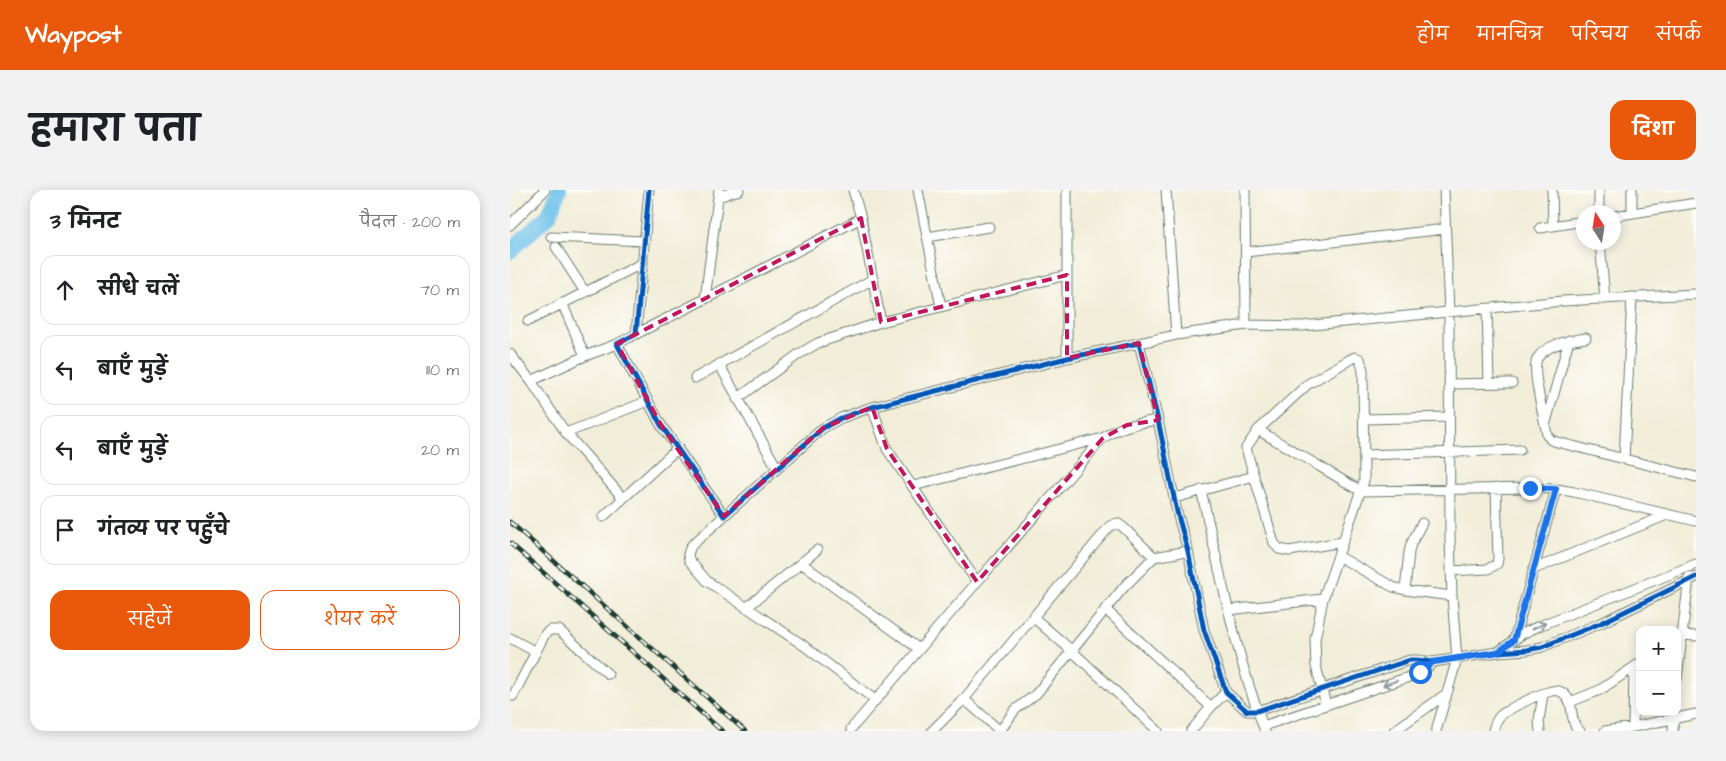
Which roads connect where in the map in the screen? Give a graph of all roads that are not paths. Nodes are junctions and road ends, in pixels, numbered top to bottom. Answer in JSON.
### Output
{"nodes":[{"id":1,"x":545,"y":190,"type":"edge"},
{"id":2,"x":649,"y":190,"type":"edge"},
{"id":3,"x":739,"y":190,"type":"edge"},
{"id":4,"x":853,"y":190,"type":"edge"},
{"id":5,"x":918,"y":190,"type":"edge"},
{"id":6,"x":1067,"y":190,"type":"edge"},
{"id":7,"x":1166,"y":190,"type":"edge"},
{"id":8,"x":1245,"y":190,"type":"edge"},
{"id":9,"x":1444,"y":190,"type":"edge"},
{"id":10,"x":1552,"y":190,"type":"edge"},
{"id":11,"x":1599,"y":190,"type":"edge"},
{"id":12,"x":1632,"y":190,"type":"edge"},
{"id":13,"x":719,"y":194,"type":"edge"},
{"id":14,"x":1696,"y":204,"type":"edge"},
{"id":15,"x":1598,"y":205,"type":"edge"},
{"id":16,"x":1632,"y":213,"type":"junction"},
{"id":17,"x":1621,"y":215,"type":"edge"},
{"id":18,"x":861,"y":218,"type":"junction"},
{"id":19,"x":1576,"y":222,"type":"edge"},
{"id":20,"x":510,"y":225,"type":"edge"},
{"id":21,"x":1553,"y":226,"type":"junction"},
{"id":22,"x":989,"y":227,"type":"dead end"},
{"id":23,"x":1540,"y":228,"type":"dead end"},
{"id":24,"x":1445,"y":229,"type":"junction"},
{"id":25,"x":551,"y":237,"type":"dead end"},
{"id":26,"x":927,"y":237,"type":"junction"},
{"id":27,"x":645,"y":241,"type":"junction"},
{"id":28,"x":556,"y":247,"type":"dead end"},
{"id":29,"x":1601,"y":250,"type":"edge"},
{"id":30,"x":1246,"y":252,"type":"junction"},
{"id":31,"x":643,"y":263,"type":"junction"},
{"id":32,"x":1067,"y":275,"type":"junction"},
{"id":33,"x":873,"y":279,"type":"junction"},
{"id":34,"x":585,"y":292,"type":"junction"},
{"id":35,"x":1696,"y":294,"type":"edge"},
{"id":36,"x":1632,"y":298,"type":"junction"},
{"id":37,"x":705,"y":299,"type":"junction"},
{"id":38,"x":1605,"y":299,"type":"junction"},
{"id":39,"x":562,"y":303,"type":"junction"},
{"id":40,"x":941,"y":307,"type":"junction"},
{"id":41,"x":1487,"y":309,"type":"junction"},
{"id":42,"x":1449,"y":313,"type":"junction"},
{"id":43,"x":528,"y":320,"type":"dead end"},
{"id":44,"x":881,"y":322,"type":"junction"},
{"id":45,"x":1246,"y":325,"type":"junction"},
{"id":46,"x":636,"y":334,"type":"junction"},
{"id":47,"x":1176,"y":335,"type":"junction"},
{"id":48,"x":1586,"y":338,"type":"dead end"},
{"id":49,"x":1569,"y":340,"type":"junction"},
{"id":50,"x":1139,"y":343,"type":"junction"},
{"id":51,"x":617,"y":344,"type":"junction"},
{"id":52,"x":510,"y":354,"type":"edge"},
{"id":53,"x":585,"y":356,"type":"junction"},
{"id":54,"x":1067,"y":358,"type":"junction"},
{"id":55,"x":719,"y":364,"type":"junction"},
{"id":56,"x":695,"y":378,"type":"dead end"},
{"id":57,"x":531,"y":381,"type":"junction"},
{"id":58,"x":1489,"y":383,"type":"junction"},
{"id":59,"x":1512,"y":383,"type":"dead end"},
{"id":60,"x":1449,"y":384,"type":"junction"},
{"id":61,"x":737,"y":399,"type":"junction"},
{"id":62,"x":648,"y":401,"type":"junction"},
{"id":63,"x":872,"y":407,"type":"junction"},
{"id":64,"x":1449,"y":417,"type":"junction"},
{"id":65,"x":1364,"y":419,"type":"junction"},
{"id":66,"x":1158,"y":420,"type":"junction"},
{"id":67,"x":1546,"y":425,"type":"junction"},
{"id":68,"x":1258,"y":430,"type":"junction"},
{"id":69,"x":566,"y":433,"type":"junction"},
{"id":70,"x":1103,"y":438,"type":"junction"},
{"id":71,"x":678,"y":448,"type":"junction"},
{"id":72,"x":1520,"y":450,"type":"dead end"},
{"id":73,"x":1449,"y":452,"type":"junction"},
{"id":74,"x":1364,"y":455,"type":"junction"},
{"id":75,"x":1624,"y":459,"type":"junction"},
{"id":76,"x":777,"y":468,"type":"junction"},
{"id":77,"x":1254,"y":476,"type":"junction"},
{"id":78,"x":1696,"y":477,"type":"edge"},
{"id":79,"x":913,"y":486,"type":"junction"},
{"id":80,"x":1449,"y":488,"type":"junction"},
{"id":81,"x":1496,"y":488,"type":"junction"},
{"id":82,"x":1556,"y":489,"type":"junction"},
{"id":83,"x":1201,"y":490,"type":"junction"},
{"id":84,"x":1360,"y":491,"type":"junction"},
{"id":85,"x":623,"y":498,"type":"junction"},
{"id":86,"x":1175,"y":498,"type":"junction"},
{"id":87,"x":1667,"y":514,"type":"junction"},
{"id":88,"x":724,"y":516,"type":"junction"},
{"id":89,"x":603,"y":517,"type":"dead end"},
{"id":90,"x":1696,"y":521,"type":"edge"},
{"id":91,"x":1422,"y":522,"type":"dead end"},
{"id":92,"x":1342,"y":542,"type":"junction"},
{"id":93,"x":817,"y":550,"type":"dead end"},
{"id":94,"x":1188,"y":551,"type":"junction"},
{"id":95,"x":1338,"y":556,"type":"junction"},
{"id":96,"x":1154,"y":557,"type":"junction"},
{"id":97,"x":801,"y":563,"type":"junction"},
{"id":98,"x":1693,"y":565,"type":"edge"},
{"id":99,"x":1534,"y":569,"type":"junction"},
{"id":100,"x":1451,"y":571,"type":"junction"},
{"id":101,"x":1692,"y":579,"type":"edge"},
{"id":102,"x":977,"y":582,"type":"junction"},
{"id":103,"x":1405,"y":590,"type":"junction"},
{"id":104,"x":1452,"y":596,"type":"junction"},
{"id":105,"x":1323,"y":599,"type":"junction"},
{"id":106,"x":746,"y":608,"type":"junction"},
{"id":107,"x":1105,"y":609,"type":"junction"},
{"id":108,"x":1229,"y":610,"type":"junction"},
{"id":109,"x":1033,"y":617,"type":"junction"},
{"id":110,"x":1681,"y":627,"type":"edge"},
{"id":111,"x":1681,"y":636,"type":"edge"},
{"id":112,"x":1696,"y":636,"type":"edge"},
{"id":113,"x":510,"y":638,"type":"edge"},
{"id":114,"x":1514,"y":640,"type":"junction"},
{"id":115,"x":918,"y":649,"type":"junction"},
{"id":116,"x":1071,"y":650,"type":"junction"},
{"id":117,"x":536,"y":652,"type":"junction"},
{"id":118,"x":1498,"y":652,"type":"junction"},
{"id":119,"x":1457,"y":659,"type":"junction"},
{"id":120,"x":1433,"y":662,"type":"junction"},
{"id":121,"x":1636,"y":666,"type":"edge"},
{"id":122,"x":1637,"y":671,"type":"edge"},
{"id":123,"x":608,"y":674,"type":"dead end"},
{"id":124,"x":1322,"y":689,"type":"junction"},
{"id":125,"x":1226,"y":692,"type":"junction"},
{"id":126,"x":1446,"y":694,"type":"junction"},
{"id":127,"x":1543,"y":694,"type":"junction"},
{"id":128,"x":513,"y":696,"type":"dead end"},
{"id":129,"x":964,"y":699,"type":"junction"},
{"id":130,"x":876,"y":700,"type":"junction"},
{"id":131,"x":1570,"y":702,"type":"junction"},
{"id":132,"x":1326,"y":705,"type":"junction"},
{"id":133,"x":1210,"y":707,"type":"junction"},
{"id":134,"x":1257,"y":710,"type":"junction"},
{"id":135,"x":1696,"y":714,"type":"edge"},
{"id":136,"x":1681,"y":715,"type":"edge"},
{"id":137,"x":1671,"y":716,"type":"edge"},
{"id":138,"x":1674,"y":716,"type":"edge"},
{"id":139,"x":1633,"y":728,"type":"junction"},
{"id":140,"x":851,"y":729,"type":"dead end"},
{"id":141,"x":1264,"y":729,"type":"edge"},
{"id":142,"x":932,"y":731,"type":"edge"},
{"id":143,"x":1000,"y":731,"type":"edge"},
{"id":144,"x":1158,"y":731,"type":"edge"},
{"id":145,"x":1191,"y":731,"type":"edge"},
{"id":146,"x":1394,"y":731,"type":"edge"},
{"id":147,"x":1436,"y":731,"type":"edge"},
{"id":148,"x":1493,"y":731,"type":"edge"},
{"id":149,"x":1540,"y":731,"type":"edge"},
{"id":150,"x":1580,"y":731,"type":"edge"},
{"id":151,"x":1605,"y":731,"type":"edge"},
{"id":152,"x":1673,"y":731,"type":"edge"}],
"edges":[{"from":1,"to":20,"type":"street"},
{"from":2,"to":27,"type":"street"},
{"from":3,"to":13,"type":"street"},
{"from":4,"to":18,"type":"street"},
{"from":5,"to":26,"type":"street"},
{"from":6,"to":32,"type":"street"},
{"from":7,"to":47,"type":"street"},
{"from":8,"to":30,"type":"street"},
{"from":9,"to":24,"type":"street"},
{"from":10,"to":21,"type":"street"},
{"from":11,"to":15,"type":"street"},
{"from":12,"to":16,"type":"street"},
{"from":13,"to":37,"type":"street"},
{"from":14,"to":16,"type":"street"},
{"from":16,"to":17,"type":"street"},
{"from":18,"to":33,"type":"street"},
{"from":18,"to":37,"type":"street"},
{"from":19,"to":21,"type":"street"},
{"from":21,"to":23,"type":"street"},
{"from":22,"to":26,"type":"street"},
{"from":24,"to":30,"type":"street"},
{"from":24,"to":42,"type":"street"},
{"from":25,"to":27,"type":"street"},
{"from":26,"to":40,"type":"street"},
{"from":27,"to":31,"type":"street"},
{"from":28,"to":34,"type":"street"},
{"from":29,"to":38,"type":"street"},
{"from":30,"to":45,"type":"street"},
{"from":31,"to":34,"type":"street"},
{"from":31,"to":46,"type":"street"},
{"from":32,"to":40,"type":"street"},
{"from":32,"to":54,"type":"street"},
{"from":33,"to":44,"type":"street"},
{"from":33,"to":55,"type":"street"},
{"from":34,"to":39,"type":"street"},
{"from":35,"to":36,"type":"street"},
{"from":36,"to":38,"type":"street"},
{"from":36,"to":75,"type":"street"},
{"from":37,"to":46,"type":"street"},
{"from":38,"to":41,"type":"street"},
{"from":39,"to":43,"type":"street"},
{"from":39,"to":53,"type":"street"},
{"from":40,"to":44,"type":"street"},
{"from":41,"to":42,"type":"street"},
{"from":41,"to":58,"type":"street"},
{"from":42,"to":45,"type":"street"},
{"from":42,"to":60,"type":"street"},
{"from":44,"to":61,"type":"street"},
{"from":45,"to":47,"type":"street"},
{"from":46,"to":51,"type":"street"},
{"from":47,"to":50,"type":"street"},
{"from":48,"to":49,"type":"street"},
{"from":49,"to":67,"type":"street"},
{"from":49,"to":67,"type":"street"},
{"from":50,"to":54,"type":"street"},
{"from":50,"to":66,"type":"street"},
{"from":51,"to":53,"type":"street"},
{"from":51,"to":62,"type":"street"},
{"from":52,"to":57,"type":"street"},
{"from":53,"to":57,"type":"street"},
{"from":54,"to":63,"type":"street"},
{"from":55,"to":56,"type":"street"},
{"from":55,"to":61,"type":"street"},
{"from":57,"to":69,"type":"street"},
{"from":58,"to":59,"type":"street"},
{"from":58,"to":60,"type":"street"},
{"from":60,"to":64,"type":"street"},
{"from":61,"to":76,"type":"street"},
{"from":62,"to":69,"type":"street"},
{"from":62,"to":71,"type":"street"},
{"from":63,"to":76,"type":"street"},
{"from":63,"to":79,"type":"street"},
{"from":64,"to":65,"type":"street"},
{"from":64,"to":73,"type":"street"},
{"from":65,"to":68,"type":"street"},
{"from":65,"to":74,"type":"street"},
{"from":66,"to":70,"type":"street"},
{"from":66,"to":86,"type":"street"},
{"from":67,"to":75,"type":"street"},
{"from":68,"to":77,"type":"street"},
{"from":68,"to":84,"type":"street"},
{"from":69,"to":85,"type":"street"},
{"from":70,"to":79,"type":"street"},
{"from":70,"to":102,"type":"street"},
{"from":71,"to":85,"type":"street"},
{"from":71,"to":88,"type":"street"},
{"from":72,"to":73,"type":"street"},
{"from":73,"to":74,"type":"street"},
{"from":73,"to":80,"type":"street"},
{"from":74,"to":84,"type":"street"},
{"from":75,"to":78,"type":"street"},
{"from":76,"to":88,"type":"street"},
{"from":77,"to":83,"type":"street"},
{"from":77,"to":92,"type":"street"},
{"from":79,"to":102,"type":"street"},
{"from":80,"to":81,"type":"street"},
{"from":80,"to":84,"type":"street"},
{"from":80,"to":100,"type":"street"},
{"from":81,"to":82,"type":"street"},
{"from":81,"to":100,"type":"street"},
{"from":82,"to":87,"type":"street"},
{"from":82,"to":99,"type":"street"},
{"from":83,"to":86,"type":"street"},
{"from":83,"to":108,"type":"street"},
{"from":84,"to":92,"type":"street"},
{"from":85,"to":89,"type":"street"},
{"from":86,"to":94,"type":"street"},
{"from":87,"to":90,"type":"street"},
{"from":87,"to":99,"type":"street"},
{"from":88,"to":106,"type":"street"},
{"from":91,"to":103,"type":"street"},
{"from":92,"to":95,"type":"street"},
{"from":93,"to":97,"type":"street"},
{"from":94,"to":96,"type":"street"},
{"from":94,"to":125,"type":"street"},
{"from":95,"to":103,"type":"street"},
{"from":95,"to":105,"type":"street"},
{"from":96,"to":107,"type":"street"},
{"from":96,"to":109,"type":"street"},
{"from":97,"to":106,"type":"street"},
{"from":97,"to":115,"type":"street"},
{"from":98,"to":101,"type":"street"},
{"from":114,"to":98,"type":"street","one_way":true},
{"from":99,"to":114,"type":"street"},
{"from":100,"to":104,"type":"street"},
{"from":101,"to":110,"type":"street"},
{"from":101,"to":118,"type":"street"},
{"from":102,"to":115,"type":"street"},
{"from":103,"to":104,"type":"street"},
{"from":104,"to":119,"type":"street"},
{"from":105,"to":108,"type":"street"},
{"from":105,"to":124,"type":"street"},
{"from":106,"to":130,"type":"street"},
{"from":107,"to":116,"type":"street"},
{"from":107,"to":133,"type":"street"},
{"from":108,"to":134,"type":"street"},
{"from":109,"to":116,"type":"street"},
{"from":109,"to":129,"type":"street"},
{"from":111,"to":112,"type":"street"},
{"from":113,"to":117,"type":"street"},
{"from":114,"to":118,"type":"street"},
{"from":115,"to":130,"type":"street"},
{"from":116,"to":143,"type":"street"},
{"from":116,"to":144,"type":"street"},
{"from":117,"to":123,"type":"street"},
{"from":117,"to":128,"type":"street"},
{"from":118,"to":119,"type":"street"},
{"from":119,"to":120,"type":"street"},
{"from":119,"to":126,"type":"street"},
{"from":120,"to":124,"type":"street"},
{"from":120,"to":132,"type":"street","one_way":true},
{"from":121,"to":131,"type":"street"},
{"from":122,"to":139,"type":"street"},
{"from":124,"to":132,"type":"street"},
{"from":124,"to":134,"type":"street"},
{"from":125,"to":133,"type":"street"},
{"from":125,"to":134,"type":"street"},
{"from":126,"to":146,"type":"street"},
{"from":126,"to":147,"type":"street"},
{"from":127,"to":131,"type":"street"},
{"from":127,"to":148,"type":"street"},
{"from":127,"to":149,"type":"street"},
{"from":129,"to":142,"type":"street"},
{"from":129,"to":143,"type":"street"},
{"from":130,"to":140,"type":"street"},
{"from":131,"to":150,"type":"street"},
{"from":132,"to":141,"type":"street"},
{"from":133,"to":145,"type":"street"},
{"from":134,"to":141,"type":"street"},
{"from":135,"to":136,"type":"street"},
{"from":137,"to":139,"type":"street"},
{"from":138,"to":152,"type":"street"},
{"from":139,"to":151,"type":"street"}]}
